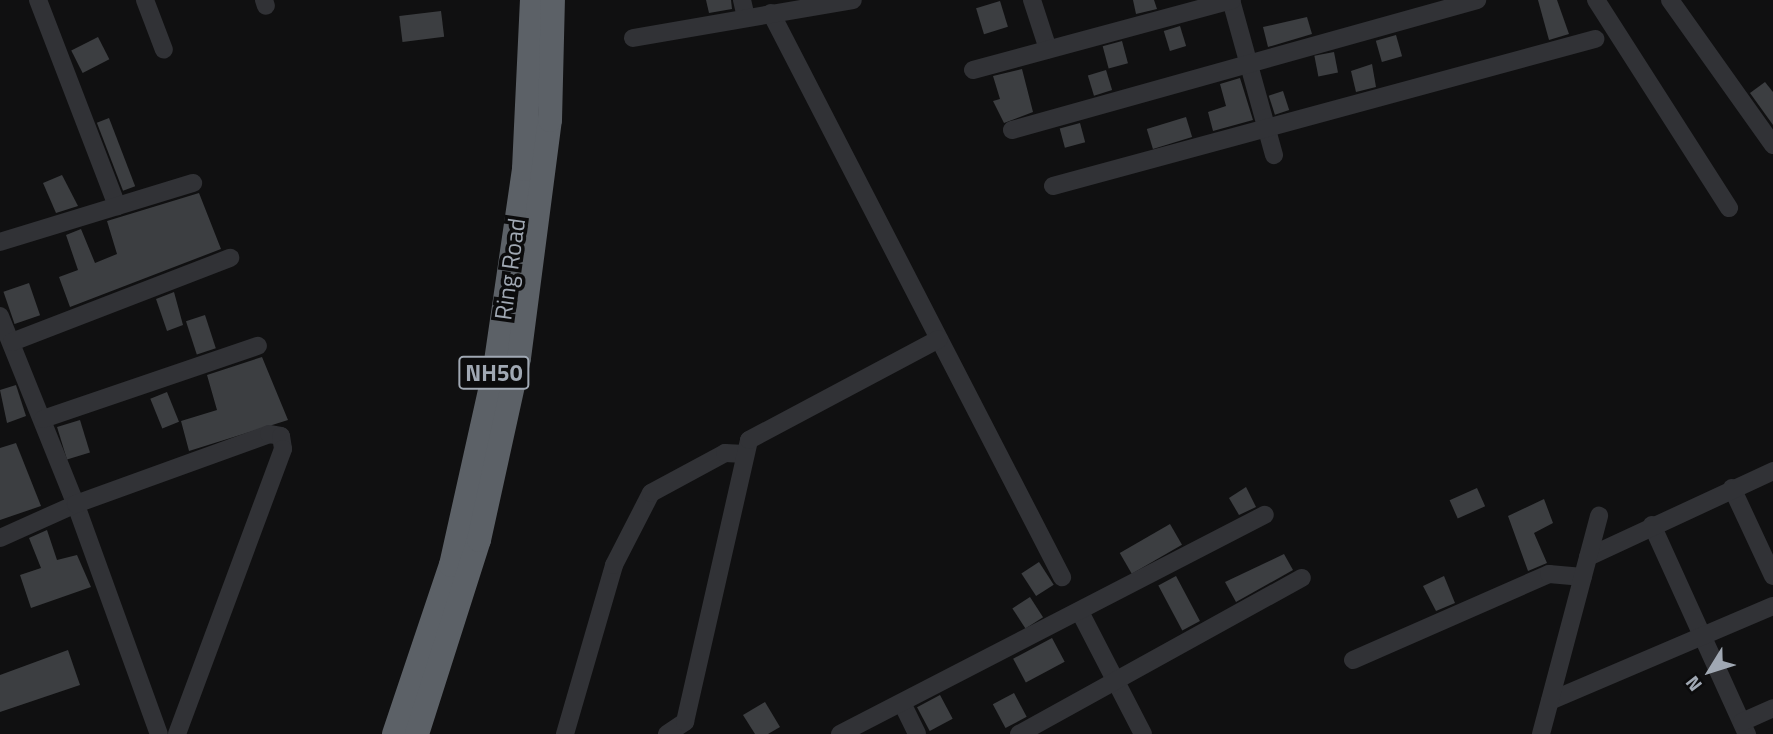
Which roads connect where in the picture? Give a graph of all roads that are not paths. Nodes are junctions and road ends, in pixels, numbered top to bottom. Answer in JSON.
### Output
{"nodes":[{"id":1,"x":38,"y":0,"type":"edge"},
{"id":2,"x":145,"y":0,"type":"edge"},
{"id":3,"x":532,"y":0,"type":"edge"},
{"id":4,"x":553,"y":0,"type":"edge"},
{"id":5,"x":853,"y":0,"type":"edge"},
{"id":6,"x":1032,"y":0,"type":"edge"},
{"id":7,"x":1231,"y":0,"type":"edge"},
{"id":8,"x":1477,"y":0,"type":"edge"},
{"id":9,"x":1596,"y":0,"type":"edge"},
{"id":10,"x":1670,"y":0,"type":"edge"},
{"id":11,"x":744,"y":9,"type":"edge"},
{"id":12,"x":771,"y":13,"type":"junction"},
{"id":13,"x":633,"y":38,"type":"dead end"},
{"id":14,"x":1594,"y":39,"type":"dead end"},
{"id":15,"x":1048,"y":49,"type":"junction"},
{"id":16,"x":163,"y":50,"type":"dead end"},
{"id":17,"x":1248,"y":63,"type":"junction"},
{"id":18,"x":973,"y":69,"type":"dead end"},
{"id":19,"x":1268,"y":127,"type":"junction"},
{"id":20,"x":1012,"y":130,"type":"dead end"},
{"id":21,"x":1773,"y":145,"type":"edge"},
{"id":22,"x":1274,"y":155,"type":"dead end"},
{"id":23,"x":193,"y":183,"type":"dead end"},
{"id":24,"x":1054,"y":186,"type":"dead end"},
{"id":25,"x":117,"y":206,"type":"junction"},
{"id":26,"x":1729,"y":208,"type":"dead end"},
{"id":27,"x":0,"y":242,"type":"edge"},
{"id":28,"x":230,"y":258,"type":"dead end"},
{"id":29,"x":0,"y":316,"type":"edge"},
{"id":30,"x":939,"y":340,"type":"junction"},
{"id":31,"x":12,"y":341,"type":"junction"},
{"id":32,"x":258,"y":346,"type":"dead end"},
{"id":33,"x":43,"y":419,"type":"junction"},
{"id":34,"x":746,"y":454,"type":"junction"},
{"id":35,"x":1773,"y":471,"type":"edge"},
{"id":36,"x":1732,"y":488,"type":"junction"},
{"id":37,"x":76,"y":504,"type":"junction"},
{"id":38,"x":1265,"y":514,"type":"dead end"},
{"id":39,"x":1599,"y":516,"type":"dead end"},
{"id":40,"x":1652,"y":525,"type":"junction"},
{"id":41,"x":0,"y":538,"type":"edge"},
{"id":42,"x":1588,"y":557,"type":"junction"},
{"id":43,"x":1773,"y":576,"type":"edge"},
{"id":44,"x":1062,"y":577,"type":"dead end"},
{"id":45,"x":1583,"y":577,"type":"junction"},
{"id":46,"x":1302,"y":578,"type":"dead end"},
{"id":47,"x":1773,"y":606,"type":"edge"},
{"id":48,"x":1080,"y":612,"type":"junction"},
{"id":49,"x":1702,"y":638,"type":"junction"},
{"id":50,"x":1353,"y":660,"type":"dead end"},
{"id":51,"x":1117,"y":682,"type":"junction"},
{"id":52,"x":1550,"y":701,"type":"junction"},
{"id":53,"x":902,"y":703,"type":"junction"},
{"id":54,"x":1773,"y":708,"type":"edge"},
{"id":55,"x":1745,"y":728,"type":"edge"},
{"id":56,"x":159,"y":734,"type":"edge"},
{"id":57,"x":177,"y":734,"type":"edge"},
{"id":58,"x":394,"y":734,"type":"edge"},
{"id":59,"x":417,"y":734,"type":"edge"},
{"id":60,"x":565,"y":734,"type":"edge"},
{"id":61,"x":667,"y":734,"type":"edge"},
{"id":62,"x":840,"y":734,"type":"edge"},
{"id":63,"x":917,"y":734,"type":"edge"},
{"id":64,"x":1019,"y":734,"type":"edge"},
{"id":65,"x":1143,"y":734,"type":"edge"},
{"id":66,"x":1541,"y":734,"type":"edge"}],
"edges":[{"from":1,"to":25,"type":"street"},
{"from":2,"to":16,"type":"street"},
{"from":3,"to":58,"type":"highway","name":"Ring Road","number":"NH50"},
{"from":4,"to":59,"type":"highway","name":"Ring Road","number":"NH50"},
{"from":5,"to":12,"type":"street"},
{"from":6,"to":15,"type":"street"},
{"from":7,"to":15,"type":"street"},
{"from":7,"to":17,"type":"street"},
{"from":8,"to":17,"type":"street"},
{"from":9,"to":26,"type":"street"},
{"from":10,"to":21,"type":"street"},
{"from":11,"to":12,"type":"street"},
{"from":11,"to":13,"type":"street"},
{"from":12,"to":30,"type":"street"},
{"from":14,"to":19,"type":"street"},
{"from":15,"to":18,"type":"street"},
{"from":17,"to":19,"type":"street"},
{"from":17,"to":20,"type":"street"},
{"from":19,"to":22,"type":"street"},
{"from":19,"to":24,"type":"street"},
{"from":23,"to":25,"type":"street"},
{"from":25,"to":27,"type":"street"},
{"from":28,"to":31,"type":"street"},
{"from":29,"to":31,"type":"street"},
{"from":30,"to":34,"type":"street"},
{"from":30,"to":44,"type":"street"},
{"from":31,"to":33,"type":"street"},
{"from":32,"to":33,"type":"street"},
{"from":33,"to":37,"type":"street"},
{"from":34,"to":60,"type":"street"},
{"from":34,"to":61,"type":"street"},
{"from":35,"to":36,"type":"street"},
{"from":36,"to":40,"type":"street"},
{"from":36,"to":43,"type":"street"},
{"from":37,"to":41,"type":"street"},
{"from":37,"to":56,"type":"street"},
{"from":37,"to":57,"type":"street"},
{"from":38,"to":48,"type":"street"},
{"from":39,"to":42,"type":"street"},
{"from":40,"to":42,"type":"street"},
{"from":40,"to":49,"type":"street"},
{"from":42,"to":45,"type":"street"},
{"from":45,"to":50,"type":"street"},
{"from":45,"to":52,"type":"street"},
{"from":46,"to":51,"type":"street"},
{"from":47,"to":49,"type":"street"},
{"from":48,"to":51,"type":"street"},
{"from":48,"to":53,"type":"street"},
{"from":49,"to":52,"type":"street"},
{"from":49,"to":55,"type":"street"},
{"from":51,"to":64,"type":"street"},
{"from":51,"to":65,"type":"street"},
{"from":52,"to":66,"type":"street"},
{"from":53,"to":62,"type":"street"},
{"from":53,"to":63,"type":"street"},
{"from":54,"to":55,"type":"street"}]}
